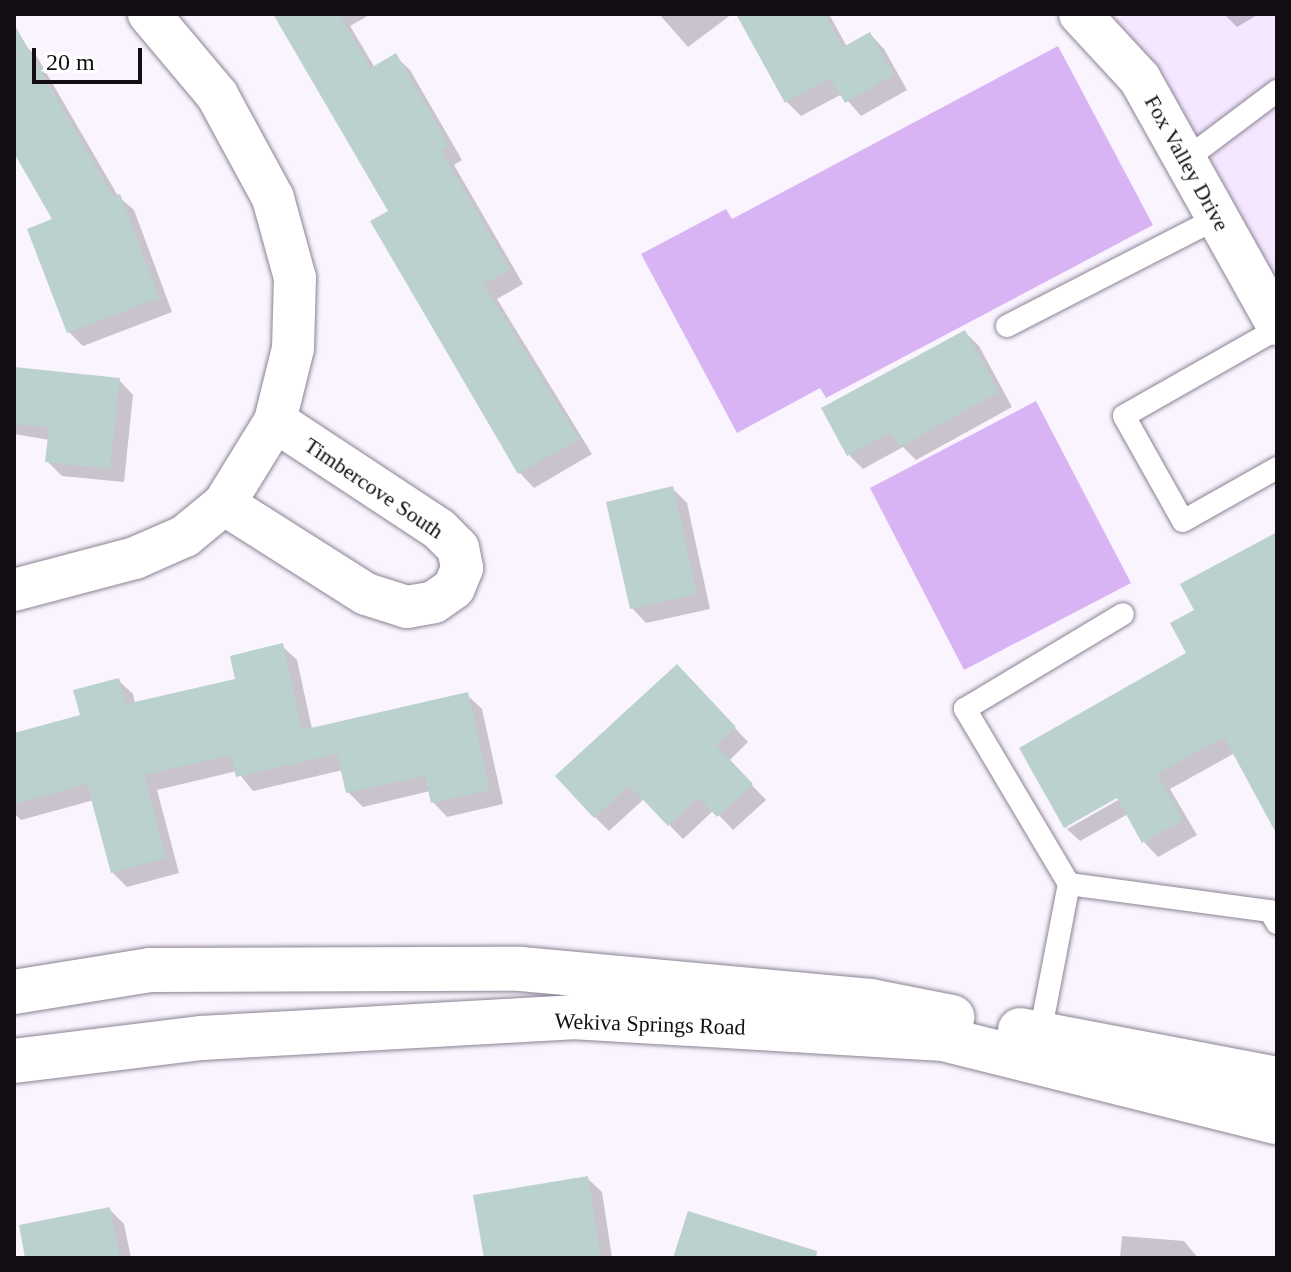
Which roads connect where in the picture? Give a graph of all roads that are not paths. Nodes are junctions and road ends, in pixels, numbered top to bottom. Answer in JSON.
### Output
{"nodes":[{"id":1,"x":149,"y":14,"type":"edge"},
{"id":2,"x":1080,"y":14,"type":"edge"},
{"id":3,"x":1277,"y":91,"type":"edge"},
{"id":4,"x":1185,"y":160,"type":"junction"},
{"id":5,"x":1217,"y":218,"type":"junction"},
{"id":6,"x":1007,"y":326,"type":"dead end"},
{"id":7,"x":1277,"y":327,"type":"edge"},
{"id":8,"x":275,"y":421,"type":"junction"},
{"id":9,"x":1277,"y":468,"type":"edge"},
{"id":10,"x":224,"y":504,"type":"junction"},
{"id":11,"x":14,"y":590,"type":"edge"},
{"id":12,"x":1123,"y":614,"type":"dead end"},
{"id":13,"x":1069,"y":884,"type":"junction"},
{"id":14,"x":1277,"y":923,"type":"edge"},
{"id":15,"x":14,"y":992,"type":"edge"},
{"id":16,"x":1040,"y":1034,"type":"junction"},
{"id":17,"x":14,"y":1061,"type":"edge"},
{"id":18,"x":1277,"y":1079,"type":"edge"},
{"id":19,"x":1277,"y":1122,"type":"edge"}],
"edges":[{"from":1,"to":8,"type":"street"},
{"from":2,"to":4,"type":"street","name":"Fox Valley Drive"},
{"from":3,"to":4,"type":"lane"},
{"from":4,"to":5,"type":"street","name":"Fox Valley Drive"},
{"from":5,"to":6,"type":"lane"},
{"from":5,"to":7,"type":"street","name":"Fox Valley Drive"},
{"from":7,"to":9,"type":"lane"},
{"from":8,"to":10,"type":"street"},
{"from":8,"to":10,"type":"street","name":"Timbercove South"},
{"from":10,"to":11,"type":"street"},
{"from":12,"to":13,"type":"lane"},
{"from":13,"to":14,"type":"lane"},
{"from":13,"to":16,"type":"lane"},
{"from":15,"to":16,"type":"main road","name":"Wekiva Springs Road"},
{"from":16,"to":18,"type":"main road","name":"Wekiva Springs Road"},
{"from":17,"to":19,"type":"main road","name":"Wekiva Springs Road"}]}
